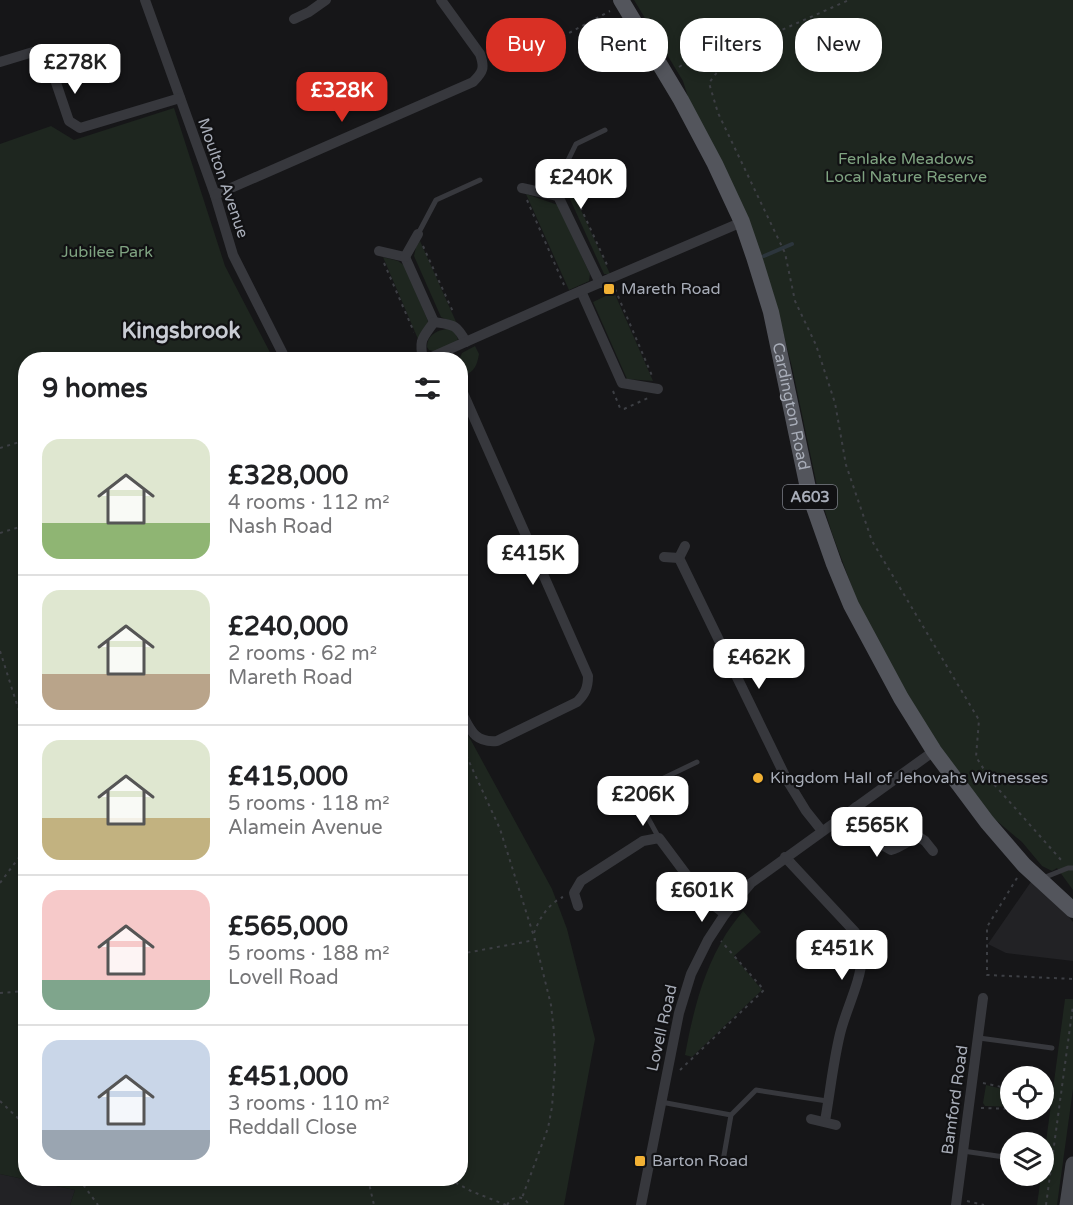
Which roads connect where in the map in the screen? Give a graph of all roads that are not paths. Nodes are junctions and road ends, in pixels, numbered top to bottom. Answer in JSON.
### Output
{"nodes":[{"id":1,"x":145,"y":0,"type":"edge"},
{"id":2,"x":326,"y":0,"type":"edge"},
{"id":3,"x":441,"y":0,"type":"edge"},
{"id":4,"x":622,"y":2,"type":"edge"},
{"id":5,"x":294,"y":19,"type":"dead end"},
{"id":6,"x":0,"y":62,"type":"edge"},
{"id":7,"x":180,"y":98,"type":"junction"},
{"id":8,"x":605,"y":130,"type":"dead end"},
{"id":9,"x":480,"y":180,"type":"dead end"},
{"id":10,"x":522,"y":188,"type":"dead end"},
{"id":11,"x":214,"y":195,"type":"junction"},
{"id":12,"x":558,"y":196,"type":"junction"},
{"id":13,"x":742,"y":222,"type":"junction"},
{"id":14,"x":418,"y":234,"type":"joint"},
{"id":15,"x":379,"y":251,"type":"dead end"},
{"id":16,"x":405,"y":257,"type":"junction"},
{"id":17,"x":600,"y":283,"type":"junction"},
{"id":18,"x":581,"y":291,"type":"junction"},
{"id":19,"x":434,"y":322,"type":"junction"},
{"id":20,"x":466,"y":342,"type":"junction"},
{"id":21,"x":282,"y":352,"type":"edge"},
{"id":22,"x":422,"y":352,"type":"edge"},
{"id":23,"x":452,"y":352,"type":"edge"},
{"id":24,"x":658,"y":389,"type":"dead end"},
{"id":25,"x":468,"y":404,"type":"edge"},
{"id":26,"x":686,"y":546,"type":"dead end"},
{"id":27,"x":664,"y":556,"type":"dead end"},
{"id":28,"x":679,"y":558,"type":"junction"},
{"id":29,"x":468,"y":725,"type":"edge"},
{"id":30,"x":933,"y":751,"type":"junction"},
{"id":31,"x":697,"y":762,"type":"dead end"},
{"id":32,"x":856,"y":807,"type":"junction"},
{"id":33,"x":822,"y":831,"type":"junction"},
{"id":34,"x":659,"y":838,"type":"junction"},
{"id":35,"x":933,"y":851,"type":"dead end"},
{"id":36,"x":785,"y":857,"type":"junction"},
{"id":37,"x":1070,"y":868,"type":"edge"},
{"id":38,"x":1039,"y":880,"type":"junction"},
{"id":39,"x":578,"y":906,"type":"dead end"},
{"id":40,"x":1073,"y":910,"type":"edge"},
{"id":41,"x":725,"y":915,"type":"junction"},
{"id":42,"x":983,"y":998,"type":"dead end"},
{"id":43,"x":979,"y":1038,"type":"junction"},
{"id":44,"x":1052,"y":1048,"type":"dead end"},
{"id":45,"x":828,"y":1101,"type":"junction"},
{"id":46,"x":661,"y":1102,"type":"junction"},
{"id":47,"x":731,"y":1115,"type":"junction"},
{"id":48,"x":811,"y":1119,"type":"dead end"},
{"id":49,"x":963,"y":1151,"type":"junction"},
{"id":50,"x":1000,"y":1156,"type":"edge"},
{"id":51,"x":723,"y":1161,"type":"dead end"},
{"id":52,"x":1073,"y":1164,"type":"edge"},
{"id":53,"x":641,"y":1205,"type":"edge"},
{"id":54,"x":956,"y":1205,"type":"edge"},
{"id":55,"x":1067,"y":1205,"type":"edge"}],
"edges":[{"from":1,"to":7,"type":"street","name":"Moulton Avenue"},
{"from":2,"to":5,"type":"street"},
{"from":3,"to":11,"type":"street"},
{"from":4,"to":13,"type":"main road","name":"Cardington Road","number":"A603"},
{"from":6,"to":7,"type":"street"},
{"from":7,"to":11,"type":"street","name":"Moulton Avenue"},
{"from":8,"to":12,"type":"lane"},
{"from":9,"to":14,"type":"lane"},
{"from":10,"to":12,"type":"street"},
{"from":11,"to":21,"type":"street","name":"Moulton Avenue"},
{"from":12,"to":17,"type":"street"},
{"from":13,"to":17,"type":"street"},
{"from":13,"to":30,"type":"main road","name":"Cardington Road","number":"A603"},
{"from":14,"to":16,"type":"street"},
{"from":15,"to":16,"type":"street"},
{"from":16,"to":19,"type":"street"},
{"from":17,"to":18,"type":"street"},
{"from":18,"to":20,"type":"street"},
{"from":18,"to":24,"type":"street"},
{"from":19,"to":20,"type":"street"},
{"from":19,"to":22,"type":"street"},
{"from":20,"to":23,"type":"street"},
{"from":25,"to":29,"type":"street"},
{"from":26,"to":28,"type":"street"},
{"from":27,"to":28,"type":"street"},
{"from":28,"to":33,"type":"street"},
{"from":30,"to":32,"type":"street","name":"Lovell Road"},
{"from":30,"to":38,"type":"main road","name":"Cardington Road","number":"A603"},
{"from":31,"to":34,"type":"lane"},
{"from":32,"to":33,"type":"street","name":"Lovell Road"},
{"from":32,"to":35,"type":"street"},
{"from":33,"to":36,"type":"street","name":"Lovell Road"},
{"from":34,"to":39,"type":"street"},
{"from":34,"to":41,"type":"street"},
{"from":36,"to":41,"type":"street","name":"Lovell Road"},
{"from":36,"to":45,"type":"street"},
{"from":37,"to":38,"type":"lane"},
{"from":38,"to":40,"type":"main road","name":"Cardington Road","number":"A603"},
{"from":41,"to":46,"type":"street","name":"Lovell Road"},
{"from":42,"to":43,"type":"street","name":"Bamford Road"},
{"from":43,"to":44,"type":"lane"},
{"from":43,"to":49,"type":"street","name":"Bamford Road"},
{"from":45,"to":47,"type":"lane"},
{"from":45,"to":48,"type":"street"},
{"from":46,"to":47,"type":"lane"},
{"from":46,"to":53,"type":"street","name":"Lovell Road"},
{"from":47,"to":51,"type":"lane"},
{"from":49,"to":50,"type":"lane"},
{"from":49,"to":54,"type":"street","name":"Bamford Road"},
{"from":52,"to":55,"type":"street"}]}
